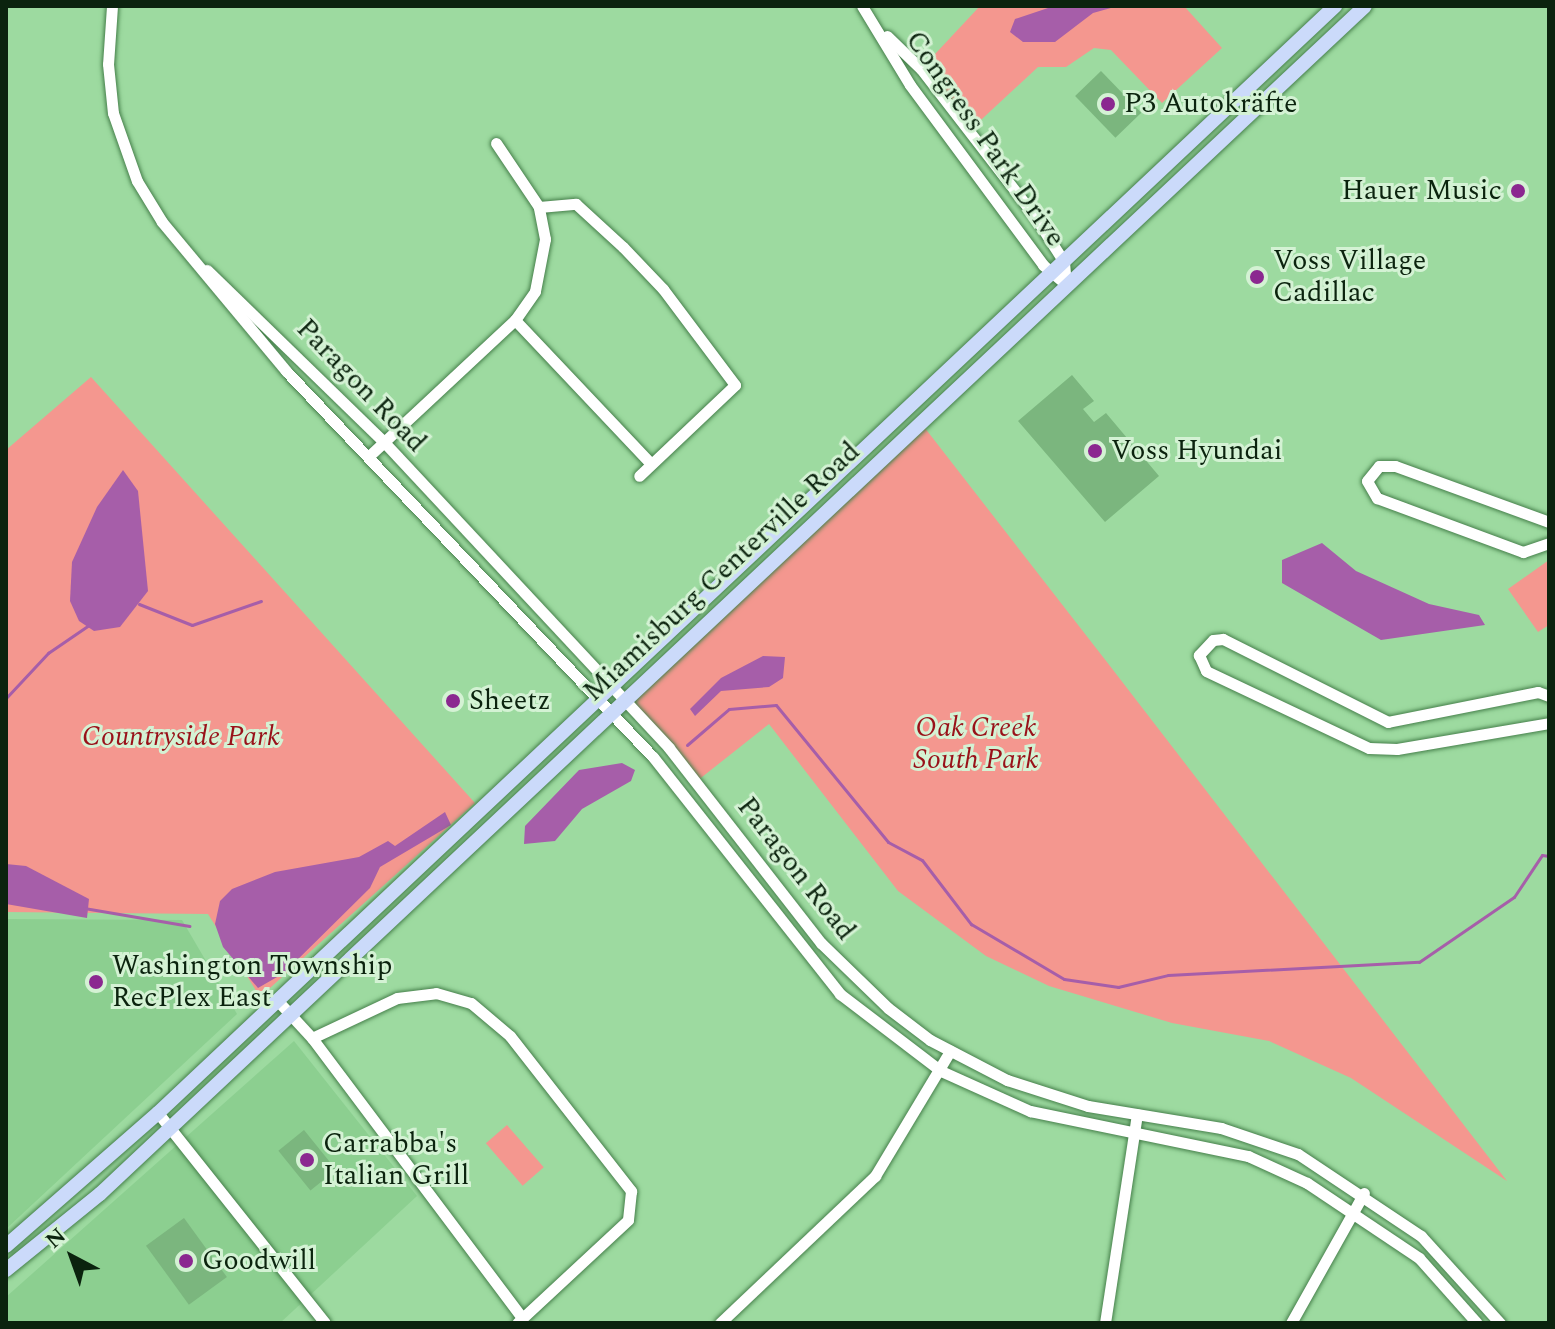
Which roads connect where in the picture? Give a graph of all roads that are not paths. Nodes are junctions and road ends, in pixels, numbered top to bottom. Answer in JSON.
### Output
{"nodes":[{"id":1,"x":112,"y":6,"type":"edge"},
{"id":2,"x":862,"y":6,"type":"edge"},
{"id":3,"x":1335,"y":6,"type":"edge"},
{"id":4,"x":1365,"y":6,"type":"edge"},
{"id":5,"x":880,"y":31,"type":"junction"},
{"id":6,"x":1202,"y":131,"type":"junction"},
{"id":7,"x":496,"y":143,"type":"dead end"},
{"id":8,"x":1214,"y":145,"type":"junction"},
{"id":9,"x":539,"y":207,"type":"junction"},
{"id":10,"x":180,"y":245,"type":"junction"},
{"id":11,"x":1064,"y":262,"type":"junction"},
{"id":12,"x":1051,"y":273,"type":"junction"},
{"id":13,"x":1066,"y":284,"type":"junction"},
{"id":14,"x":515,"y":320,"type":"junction"},
{"id":15,"x":312,"y":369,"type":"junction"},
{"id":16,"x":298,"y":383,"type":"junction"},
{"id":17,"x":384,"y":442,"type":"junction"},
{"id":18,"x":369,"y":456,"type":"junction"},
{"id":19,"x":651,"y":464,"type":"junction"},
{"id":20,"x":639,"y":476,"type":"dead end"},
{"id":21,"x":790,"y":517,"type":"junction"},
{"id":22,"x":1549,"y":522,"type":"edge"},
{"id":23,"x":804,"y":531,"type":"junction"},
{"id":24,"x":1549,"y":543,"type":"edge"},
{"id":25,"x":611,"y":686,"type":"junction"},
{"id":26,"x":1549,"y":696,"type":"edge"},
{"id":27,"x":623,"y":700,"type":"junction"},
{"id":28,"x":596,"y":701,"type":"junction"},
{"id":29,"x":608,"y":714,"type":"junction"},
{"id":30,"x":1549,"y":723,"type":"edge"},
{"id":31,"x":425,"y":862,"type":"junction"},
{"id":32,"x":439,"y":877,"type":"junction"},
{"id":33,"x":277,"y":1000,"type":"junction"},
{"id":34,"x":291,"y":1015,"type":"junction"},
{"id":35,"x":312,"y":1038,"type":"junction"},
{"id":36,"x":950,"y":1051,"type":"junction"},
{"id":37,"x":941,"y":1071,"type":"junction"},
{"id":38,"x":158,"y":1113,"type":"junction"},
{"id":39,"x":1137,"y":1114,"type":"junction"},
{"id":40,"x":171,"y":1126,"type":"junction"},
{"id":41,"x":1130,"y":1134,"type":"junction"},
{"id":42,"x":1364,"y":1193,"type":"junction"},
{"id":43,"x":1353,"y":1210,"type":"junction"},
{"id":44,"x":6,"y":1246,"type":"edge"},
{"id":45,"x":6,"y":1270,"type":"edge"},
{"id":46,"x":520,"y":1320,"type":"edge"},
{"id":47,"x":325,"y":1323,"type":"edge"},
{"id":48,"x":720,"y":1323,"type":"edge"},
{"id":49,"x":1105,"y":1323,"type":"edge"},
{"id":50,"x":1291,"y":1323,"type":"edge"},
{"id":51,"x":1477,"y":1323,"type":"edge"},
{"id":52,"x":1500,"y":1323,"type":"edge"}],
"edges":[{"from":1,"to":10,"type":"street","name":"Paragon Road"},
{"from":2,"to":5,"type":"street","name":"Congress Park Drive"},
{"from":3,"to":6,"type":"main road","name":"Miamisburg Centerville Road"},
{"from":4,"to":8,"type":"main road","name":"Miamisburg Centerville Road"},
{"from":5,"to":11,"type":"street","name":"Congress Park Drive"},
{"from":5,"to":12,"type":"street","name":"Congress Park Drive"},
{"from":6,"to":8,"type":"main road"},
{"from":6,"to":11,"type":"main road","name":"Miamisburg Centerville Road"},
{"from":7,"to":9,"type":"street"},
{"from":8,"to":13,"type":"main road","name":"Miamisburg Centerville Road"},
{"from":9,"to":14,"type":"street"},
{"from":9,"to":19,"type":"street"},
{"from":10,"to":15,"type":"street","name":"Paragon Road"},
{"from":10,"to":16,"type":"street","name":"Paragon Road"},
{"from":11,"to":12,"type":"main road","name":"Miamisburg Centerville Road"},
{"from":11,"to":13,"type":"street","name":"Congress Park Drive"},
{"from":12,"to":13,"type":"street","name":"Congress Park Drive"},
{"from":12,"to":21,"type":"main road","name":"Miamisburg Centerville Road"},
{"from":13,"to":23,"type":"main road","name":"Miamisburg Centerville Road"},
{"from":14,"to":17,"type":"street"},
{"from":14,"to":19,"type":"street"},
{"from":15,"to":16,"type":"street"},
{"from":15,"to":17,"type":"street","name":"Paragon Road"},
{"from":16,"to":18,"type":"street","name":"Paragon Road"},
{"from":17,"to":18,"type":"street"},
{"from":17,"to":25,"type":"street","name":"Paragon Road"},
{"from":18,"to":28,"type":"street","name":"Paragon Road"},
{"from":19,"to":20,"type":"street"},
{"from":21,"to":23,"type":"main road"},
{"from":21,"to":25,"type":"main road","name":"Miamisburg Centerville Road"},
{"from":22,"to":24,"type":"street"},
{"from":23,"to":27,"type":"main road","name":"Miamisburg Centerville Road"},
{"from":25,"to":27,"type":"street","name":"Paragon Road"},
{"from":25,"to":28,"type":"main road","name":"Miamisburg Centerville Road"},
{"from":26,"to":30,"type":"street"},
{"from":27,"to":29,"type":"main road","name":"Miamisburg Centerville Road"},
{"from":27,"to":36,"type":"street","name":"Paragon Road"},
{"from":28,"to":29,"type":"street","name":"Paragon Road"},
{"from":28,"to":31,"type":"main road","name":"Miamisburg Centerville Road"},
{"from":29,"to":32,"type":"main road","name":"Miamisburg Centerville Road"},
{"from":29,"to":37,"type":"street","name":"Paragon Road"},
{"from":31,"to":32,"type":"main road"},
{"from":31,"to":33,"type":"main road","name":"Miamisburg Centerville Road"},
{"from":32,"to":34,"type":"main road","name":"Miamisburg Centerville Road"},
{"from":33,"to":34,"type":"street"},
{"from":33,"to":38,"type":"main road","name":"Miamisburg Centerville Road"},
{"from":34,"to":35,"type":"street"},
{"from":34,"to":40,"type":"main road","name":"Miamisburg Centerville Road"},
{"from":35,"to":46,"type":"street"},
{"from":35,"to":46,"type":"street"},
{"from":36,"to":37,"type":"street"},
{"from":36,"to":39,"type":"street","name":"Paragon Road"},
{"from":37,"to":41,"type":"street","name":"Paragon Road"},
{"from":37,"to":48,"type":"street"},
{"from":38,"to":40,"type":"street"},
{"from":38,"to":44,"type":"main road","name":"Miamisburg Centerville Road"},
{"from":39,"to":41,"type":"street"},
{"from":39,"to":42,"type":"street","name":"Paragon Road"},
{"from":40,"to":45,"type":"main road","name":"Miamisburg Centerville Road"},
{"from":40,"to":47,"type":"street"},
{"from":41,"to":43,"type":"street","name":"Paragon Road"},
{"from":41,"to":49,"type":"street"},
{"from":42,"to":43,"type":"street"},
{"from":42,"to":52,"type":"street","name":"Paragon Road"},
{"from":43,"to":50,"type":"street"},
{"from":43,"to":51,"type":"street","name":"Paragon Road"}]}
